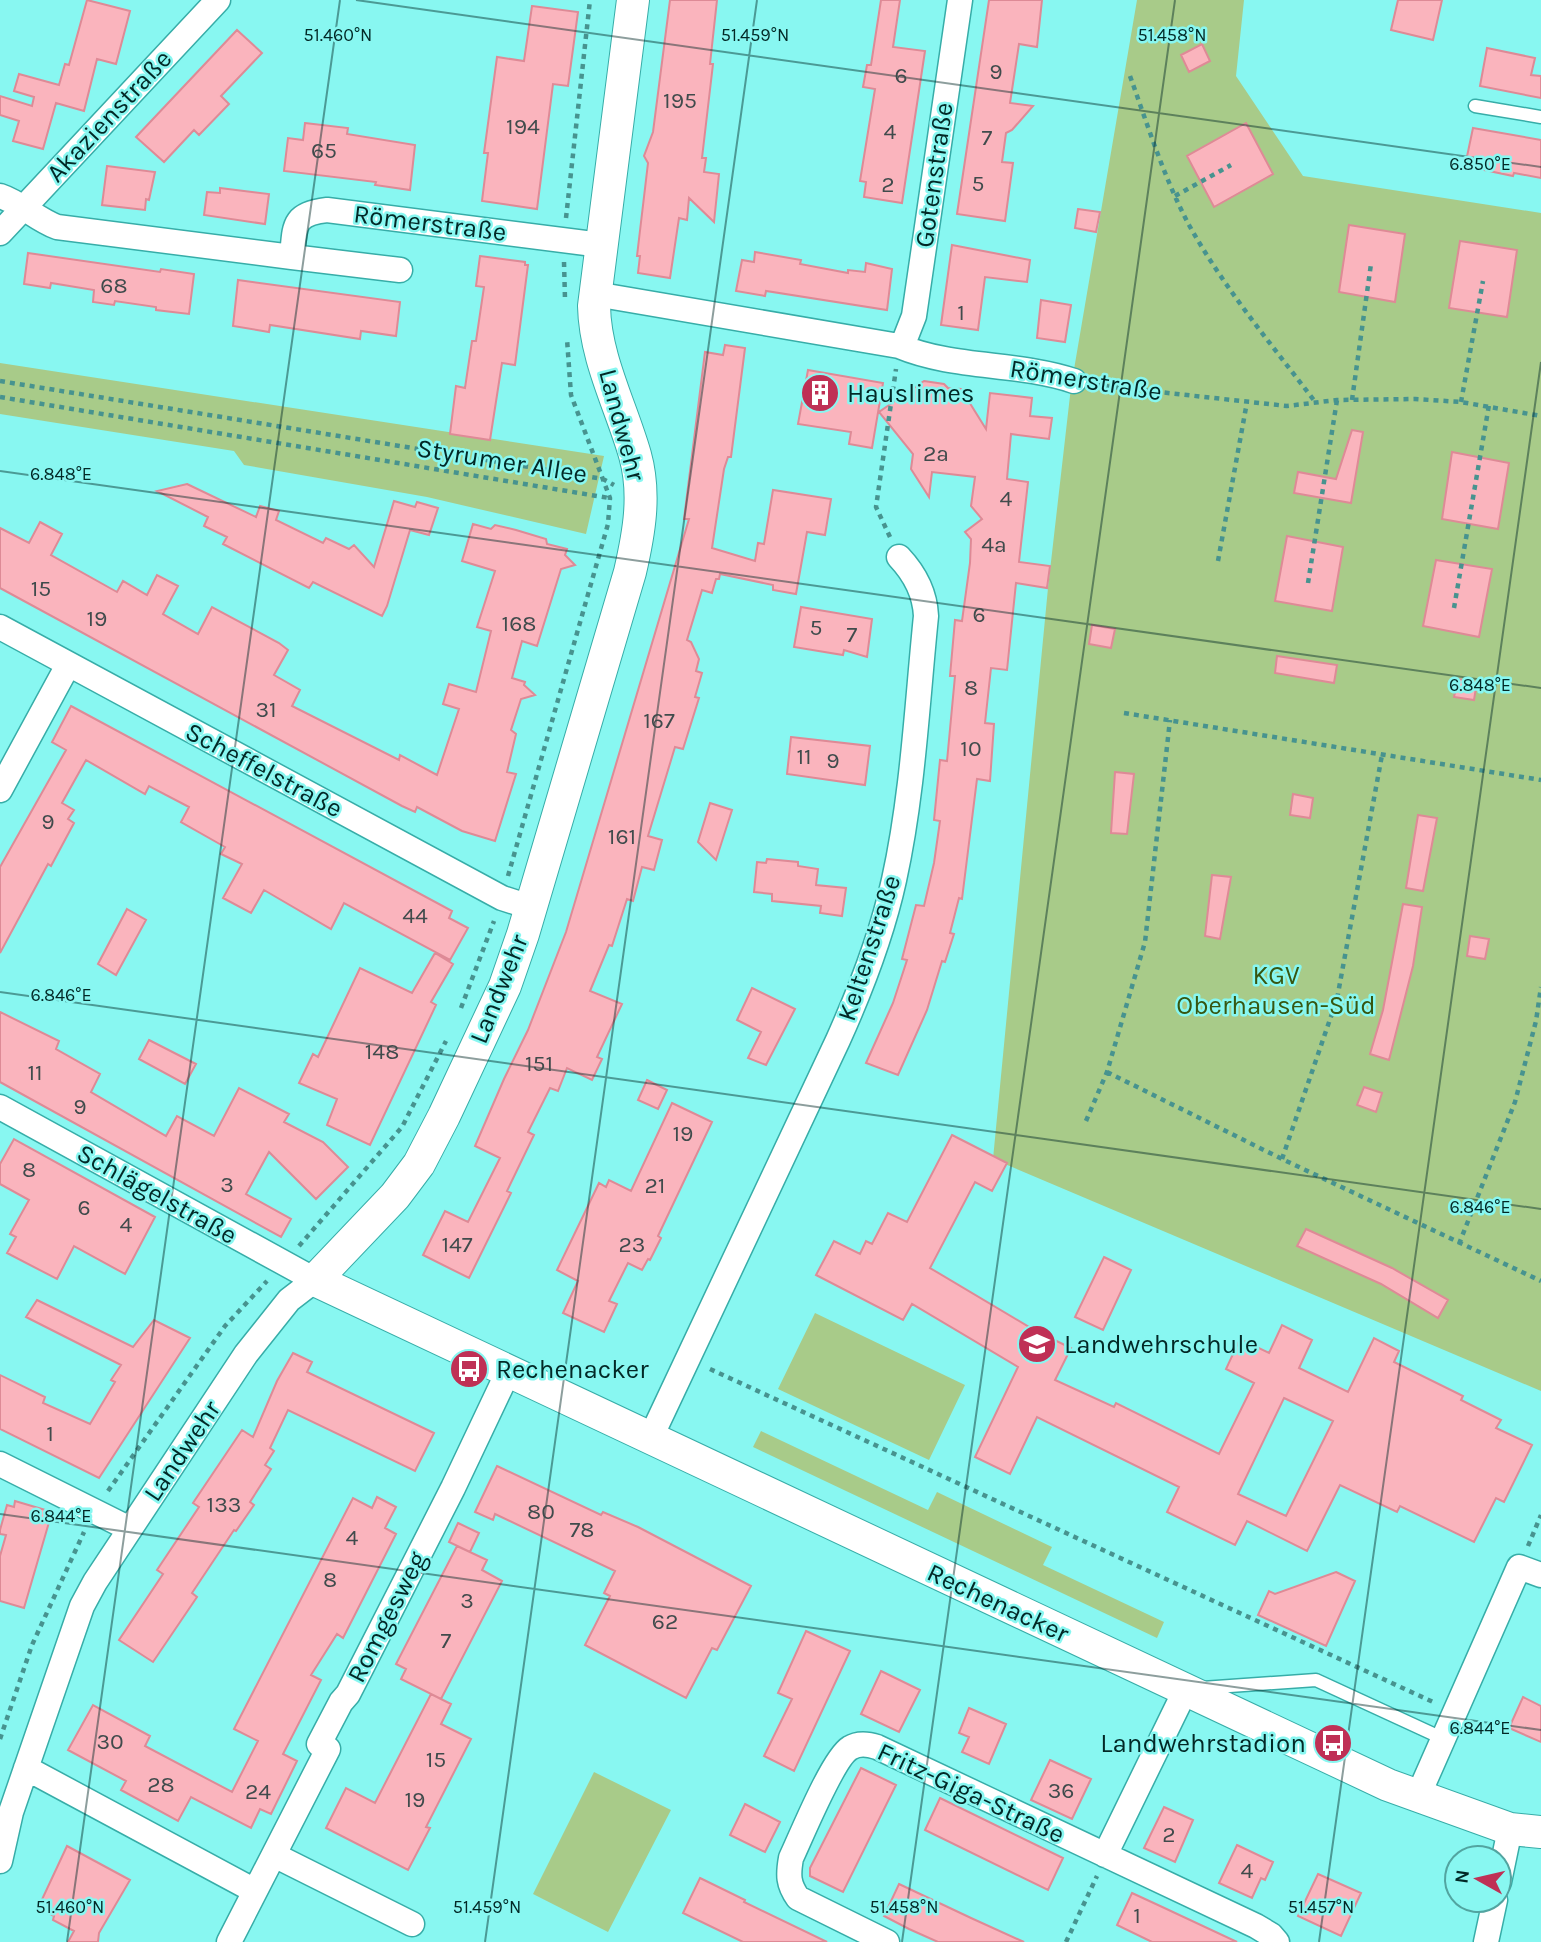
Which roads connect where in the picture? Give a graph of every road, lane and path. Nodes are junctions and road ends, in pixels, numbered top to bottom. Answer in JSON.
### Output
{"nodes":[{"id":1,"x":218,"y":0,"type":"edge"},
{"id":2,"x":590,"y":0,"type":"edge"},
{"id":3,"x":633,"y":0,"type":"edge"},
{"id":4,"x":960,"y":0,"type":"edge"},
{"id":5,"x":1130,"y":76,"type":"dead end"},
{"id":6,"x":1475,"y":106,"type":"dead end"},
{"id":7,"x":1541,"y":117,"type":"edge"},
{"id":8,"x":1231,"y":165,"type":"dead end"},
{"id":9,"x":0,"y":196,"type":"edge"},
{"id":10,"x":1175,"y":196,"type":"junction"},
{"id":11,"x":25,"y":209,"type":"junction"},
{"id":12,"x":0,"y":233,"type":"edge"},
{"id":13,"x":564,"y":239,"type":"junction"},
{"id":14,"x":601,"y":244,"type":"junction"},
{"id":15,"x":292,"y":257,"type":"junction"},
{"id":16,"x":1371,"y":264,"type":"dead end"},
{"id":17,"x":400,"y":271,"type":"dead end"},
{"id":18,"x":1483,"y":281,"type":"dead end"},
{"id":19,"x":595,"y":294,"type":"junction"},
{"id":20,"x":565,"y":305,"type":"dead end"},
{"id":21,"x":566,"y":331,"type":"dead end"},
{"id":22,"x":899,"y":346,"type":"junction"},
{"id":23,"x":0,"y":381,"type":"edge"},
{"id":24,"x":1073,"y":381,"type":"joint"},
{"id":25,"x":0,"y":397,"type":"edge"},
{"id":26,"x":1337,"y":400,"type":"junction"},
{"id":27,"x":1352,"y":400,"type":"junction"},
{"id":28,"x":1247,"y":402,"type":"junction"},
{"id":29,"x":1316,"y":402,"type":"junction"},
{"id":30,"x":1461,"y":402,"type":"junction"},
{"id":31,"x":1489,"y":405,"type":"junction"},
{"id":32,"x":1541,"y":416,"type":"edge"},
{"id":33,"x":603,"y":479,"type":"junction"},
{"id":34,"x":610,"y":498,"type":"junction"},
{"id":35,"x":642,"y":502,"type":"junction"},
{"id":36,"x":900,"y":557,"type":"joint"},
{"id":37,"x":1218,"y":561,"type":"dead end"},
{"id":38,"x":1308,"y":583,"type":"dead end"},
{"id":39,"x":1454,"y":608,"type":"dead end"},
{"id":40,"x":0,"y":627,"type":"edge"},
{"id":41,"x":68,"y":665,"type":"junction"},
{"id":42,"x":1124,"y":713,"type":"dead end"},
{"id":43,"x":1170,"y":720,"type":"junction"},
{"id":44,"x":1382,"y":755,"type":"junction"},
{"id":45,"x":1541,"y":780,"type":"edge"},
{"id":46,"x":0,"y":790,"type":"edge"},
{"id":47,"x":516,"y":903,"type":"junction"},
{"id":48,"x":1541,"y":986,"type":"edge"},
{"id":49,"x":459,"y":1014,"type":"dead end"},
{"id":50,"x":447,"y":1037,"type":"dead end"},
{"id":51,"x":1107,"y":1072,"type":"junction"},
{"id":52,"x":0,"y":1107,"type":"edge"},
{"id":53,"x":1086,"y":1121,"type":"dead end"},
{"id":54,"x":1282,"y":1159,"type":"junction"},
{"id":55,"x":1459,"y":1244,"type":"junction"},
{"id":56,"x":284,"y":1264,"type":"junction"},
{"id":57,"x":315,"y":1280,"type":"junction"},
{"id":58,"x":1541,"y":1281,"type":"edge"},
{"id":59,"x":687,"y":1359,"type":"junction"},
{"id":60,"x":508,"y":1371,"type":"junction"},
{"id":61,"x":650,"y":1439,"type":"junction"},
{"id":62,"x":0,"y":1464,"type":"edge"},
{"id":63,"x":94,"y":1510,"type":"junction"},
{"id":64,"x":1541,"y":1515,"type":"edge"},
{"id":65,"x":130,"y":1529,"type":"junction"},
{"id":66,"x":1530,"y":1571,"type":"edge"},
{"id":67,"x":1186,"y":1689,"type":"junction"},
{"id":68,"x":1456,"y":1712,"type":"junction"},
{"id":69,"x":0,"y":1739,"type":"edge"},
{"id":70,"x":1444,"y":1739,"type":"junction"},
{"id":71,"x":26,"y":1768,"type":"junction"},
{"id":72,"x":1418,"y":1796,"type":"junction"},
{"id":73,"x":1510,"y":1829,"type":"junction"},
{"id":74,"x":1541,"y":1832,"type":"edge"},
{"id":75,"x":1507,"y":1844,"type":"edge"},
{"id":76,"x":1,"y":1854,"type":"edge"},
{"id":77,"x":274,"y":1855,"type":"junction"},
{"id":78,"x":1105,"y":1855,"type":"junction"},
{"id":79,"x":255,"y":1891,"type":"junction"},
{"id":80,"x":1492,"y":1914,"type":"edge"},
{"id":81,"x":412,"y":1924,"type":"dead end"},
{"id":82,"x":229,"y":1942,"type":"edge"},
{"id":83,"x":887,"y":1942,"type":"edge"},
{"id":84,"x":1066,"y":1942,"type":"edge"},
{"id":85,"x":1277,"y":1942,"type":"edge"},
{"id":86,"x":1486,"y":1942,"type":"edge"}],
"edges":[{"from":1,"to":11,"type":"street","name":"Akazienstraße"},
{"from":2,"to":13,"type":"path"},
{"from":3,"to":14,"type":"street","name":"Landwehr"},
{"from":4,"to":22,"type":"street","name":"Gotenstraße"},
{"from":5,"to":10,"type":"path"},
{"from":6,"to":7,"type":"lane"},
{"from":8,"to":10,"type":"path"},
{"from":9,"to":11,"type":"street","name":"Römerstraße"},
{"from":10,"to":29,"type":"path"},
{"from":11,"to":12,"type":"street","name":"Akazienstraße"},
{"from":11,"to":15,"type":"street","name":"Römerstraße"},
{"from":13,"to":14,"type":"street","name":"Römerstraße"},
{"from":13,"to":15,"type":"street","name":"Römerstraße"},
{"from":13,"to":20,"type":"path"},
{"from":14,"to":19,"type":"street","name":"Landwehr"},
{"from":15,"to":17,"type":"street","name":"Römerstraße"},
{"from":16,"to":27,"type":"path"},
{"from":18,"to":30,"type":"path"},
{"from":19,"to":22,"type":"street","name":"Römerstraße"},
{"from":19,"to":35,"type":"street","name":"Landwehr"},
{"from":21,"to":33,"type":"path"},
{"from":22,"to":24,"type":"street","name":"Römerstraße"},
{"from":22,"to":36,"type":"path"},
{"from":23,"to":33,"type":"path","name":"Styrumer Allee"},
{"from":24,"to":28,"type":"path","name":"Römerstraße"},
{"from":25,"to":34,"type":"path","name":"Styrumer Allee"},
{"from":26,"to":27,"type":"path","name":"Römerstraße"},
{"from":26,"to":29,"type":"path","name":"Römerstraße"},
{"from":26,"to":38,"type":"path"},
{"from":27,"to":30,"type":"path","name":"Römerstraße"},
{"from":28,"to":29,"type":"path","name":"Römerstraße"},
{"from":28,"to":37,"type":"path"},
{"from":30,"to":31,"type":"path","name":"Römerstraße"},
{"from":31,"to":32,"type":"path","name":"Römerstraße"},
{"from":31,"to":39,"type":"path"},
{"from":33,"to":34,"type":"path"},
{"from":33,"to":35,"type":"path","name":"Styrumer Allee"},
{"from":34,"to":35,"type":"path","name":"Styrumer Allee"},
{"from":34,"to":47,"type":"path"},
{"from":35,"to":47,"type":"street","name":"Landwehr"},
{"from":36,"to":59,"type":"street","name":"Keltenstraße"},
{"from":40,"to":41,"type":"street","name":"Scheffelstraße"},
{"from":41,"to":46,"type":"street"},
{"from":41,"to":47,"type":"street","name":"Scheffelstraße"},
{"from":42,"to":43,"type":"path"},
{"from":43,"to":44,"type":"path"},
{"from":43,"to":51,"type":"path"},
{"from":44,"to":45,"type":"path"},
{"from":44,"to":54,"type":"path"},
{"from":47,"to":49,"type":"path"},
{"from":47,"to":57,"type":"street","name":"Landwehr"},
{"from":48,"to":55,"type":"path"},
{"from":50,"to":56,"type":"path"},
{"from":51,"to":53,"type":"path"},
{"from":51,"to":54,"type":"path"},
{"from":52,"to":56,"type":"street","name":"Schlägelstraße"},
{"from":54,"to":55,"type":"path"},
{"from":55,"to":58,"type":"path"},
{"from":56,"to":57,"type":"street","name":"Schlägelstraße"},
{"from":56,"to":63,"type":"path"},
{"from":57,"to":60,"type":"street","name":"Rechenacker"},
{"from":57,"to":65,"type":"street","name":"Landwehr"},
{"from":59,"to":61,"type":"street","name":"Keltenstraße"},
{"from":59,"to":68,"type":"path"},
{"from":60,"to":61,"type":"street","name":"Rechenacker"},
{"from":60,"to":77,"type":"street","name":"Romgesweg"},
{"from":61,"to":67,"type":"street","name":"Rechenacker"},
{"from":62,"to":63,"type":"street"},
{"from":63,"to":65,"type":"street"},
{"from":63,"to":69,"type":"path"},
{"from":64,"to":66,"type":"path"},
{"from":65,"to":71,"type":"street","name":"Landwehr"},
{"from":66,"to":68,"type":"street"},
{"from":67,"to":70,"type":"lane"},
{"from":67,"to":72,"type":"street","name":"Rechenacker"},
{"from":67,"to":78,"type":"street"},
{"from":68,"to":70,"type":"street"},
{"from":70,"to":72,"type":"street"},
{"from":71,"to":76,"type":"street","name":"Landwehr"},
{"from":71,"to":79,"type":"street"},
{"from":72,"to":73,"type":"street","name":"Rechenacker"},
{"from":73,"to":74,"type":"street","name":"Rechenacker"},
{"from":73,"to":75,"type":"street"},
{"from":77,"to":79,"type":"street","name":"Romgesweg"},
{"from":77,"to":81,"type":"street"},
{"from":78,"to":83,"type":"street","name":"Fritz-Giga-Straße"},
{"from":78,"to":84,"type":"path"},
{"from":78,"to":85,"type":"street","name":"Fritz-Giga-Straße"},
{"from":79,"to":82,"type":"street","name":"Romgesweg"},
{"from":80,"to":86,"type":"street"}]}
